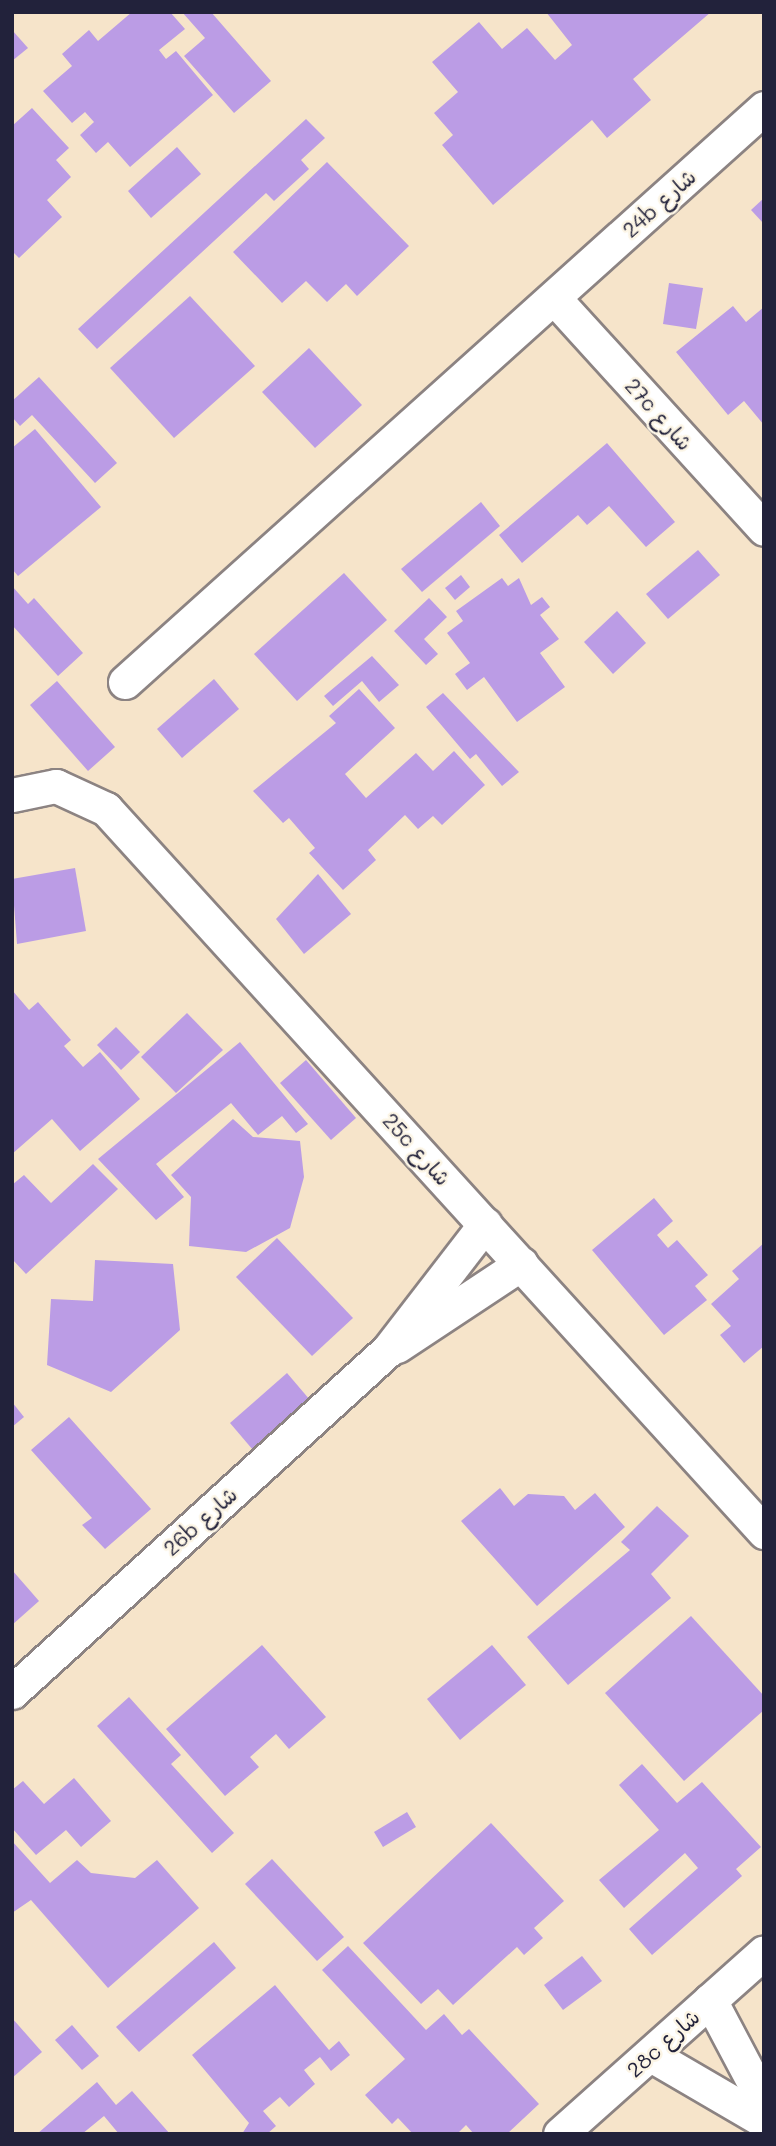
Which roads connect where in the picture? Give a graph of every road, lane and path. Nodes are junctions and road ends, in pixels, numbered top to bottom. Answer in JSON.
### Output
{"nodes":[{"id":1,"x":764,"y":108,"type":"edge"},
{"id":2,"x":554,"y":298,"type":"junction"},
{"id":3,"x":764,"y":529,"type":"edge"},
{"id":4,"x":125,"y":682,"type":"dead end"},
{"id":5,"x":12,"y":795,"type":"edge"},
{"id":6,"x":485,"y":1224,"type":"junction"},
{"id":7,"x":522,"y":1264,"type":"junction"},
{"id":8,"x":388,"y":1350,"type":"junction"},
{"id":9,"x":764,"y":1532,"type":"edge"},
{"id":10,"x":12,"y":1692,"type":"edge"},
{"id":11,"x":764,"y":1952,"type":"edge"},
{"id":12,"x":710,"y":2000,"type":"junction"},
{"id":13,"x":650,"y":2055,"type":"junction"},
{"id":14,"x":764,"y":2102,"type":"edge"},
{"id":15,"x":764,"y":2121,"type":"edge"},
{"id":16,"x":560,"y":2134,"type":"edge"}],
"edges":[{"from":1,"to":2,"type":"street","name":"24b شارع"},
{"from":2,"to":3,"type":"street","name":"27c شارع"},
{"from":2,"to":4,"type":"street","name":"24b شارع"},
{"from":5,"to":6,"type":"street","name":"25c شارع"},
{"from":6,"to":7,"type":"street","name":"25c شارع"},
{"from":6,"to":8,"type":"street","name":"26b شارع"},
{"from":7,"to":8,"type":"street","name":"26b شارع"},
{"from":7,"to":9,"type":"street","name":"25c شارع"},
{"from":8,"to":10,"type":"street","name":"26b شارع"},
{"from":11,"to":12,"type":"street","name":"28c شارع"},
{"from":12,"to":13,"type":"street","name":"28c شارع"},
{"from":12,"to":14,"type":"street"},
{"from":13,"to":15,"type":"street"},
{"from":13,"to":16,"type":"street","name":"28c شارع"}]}
